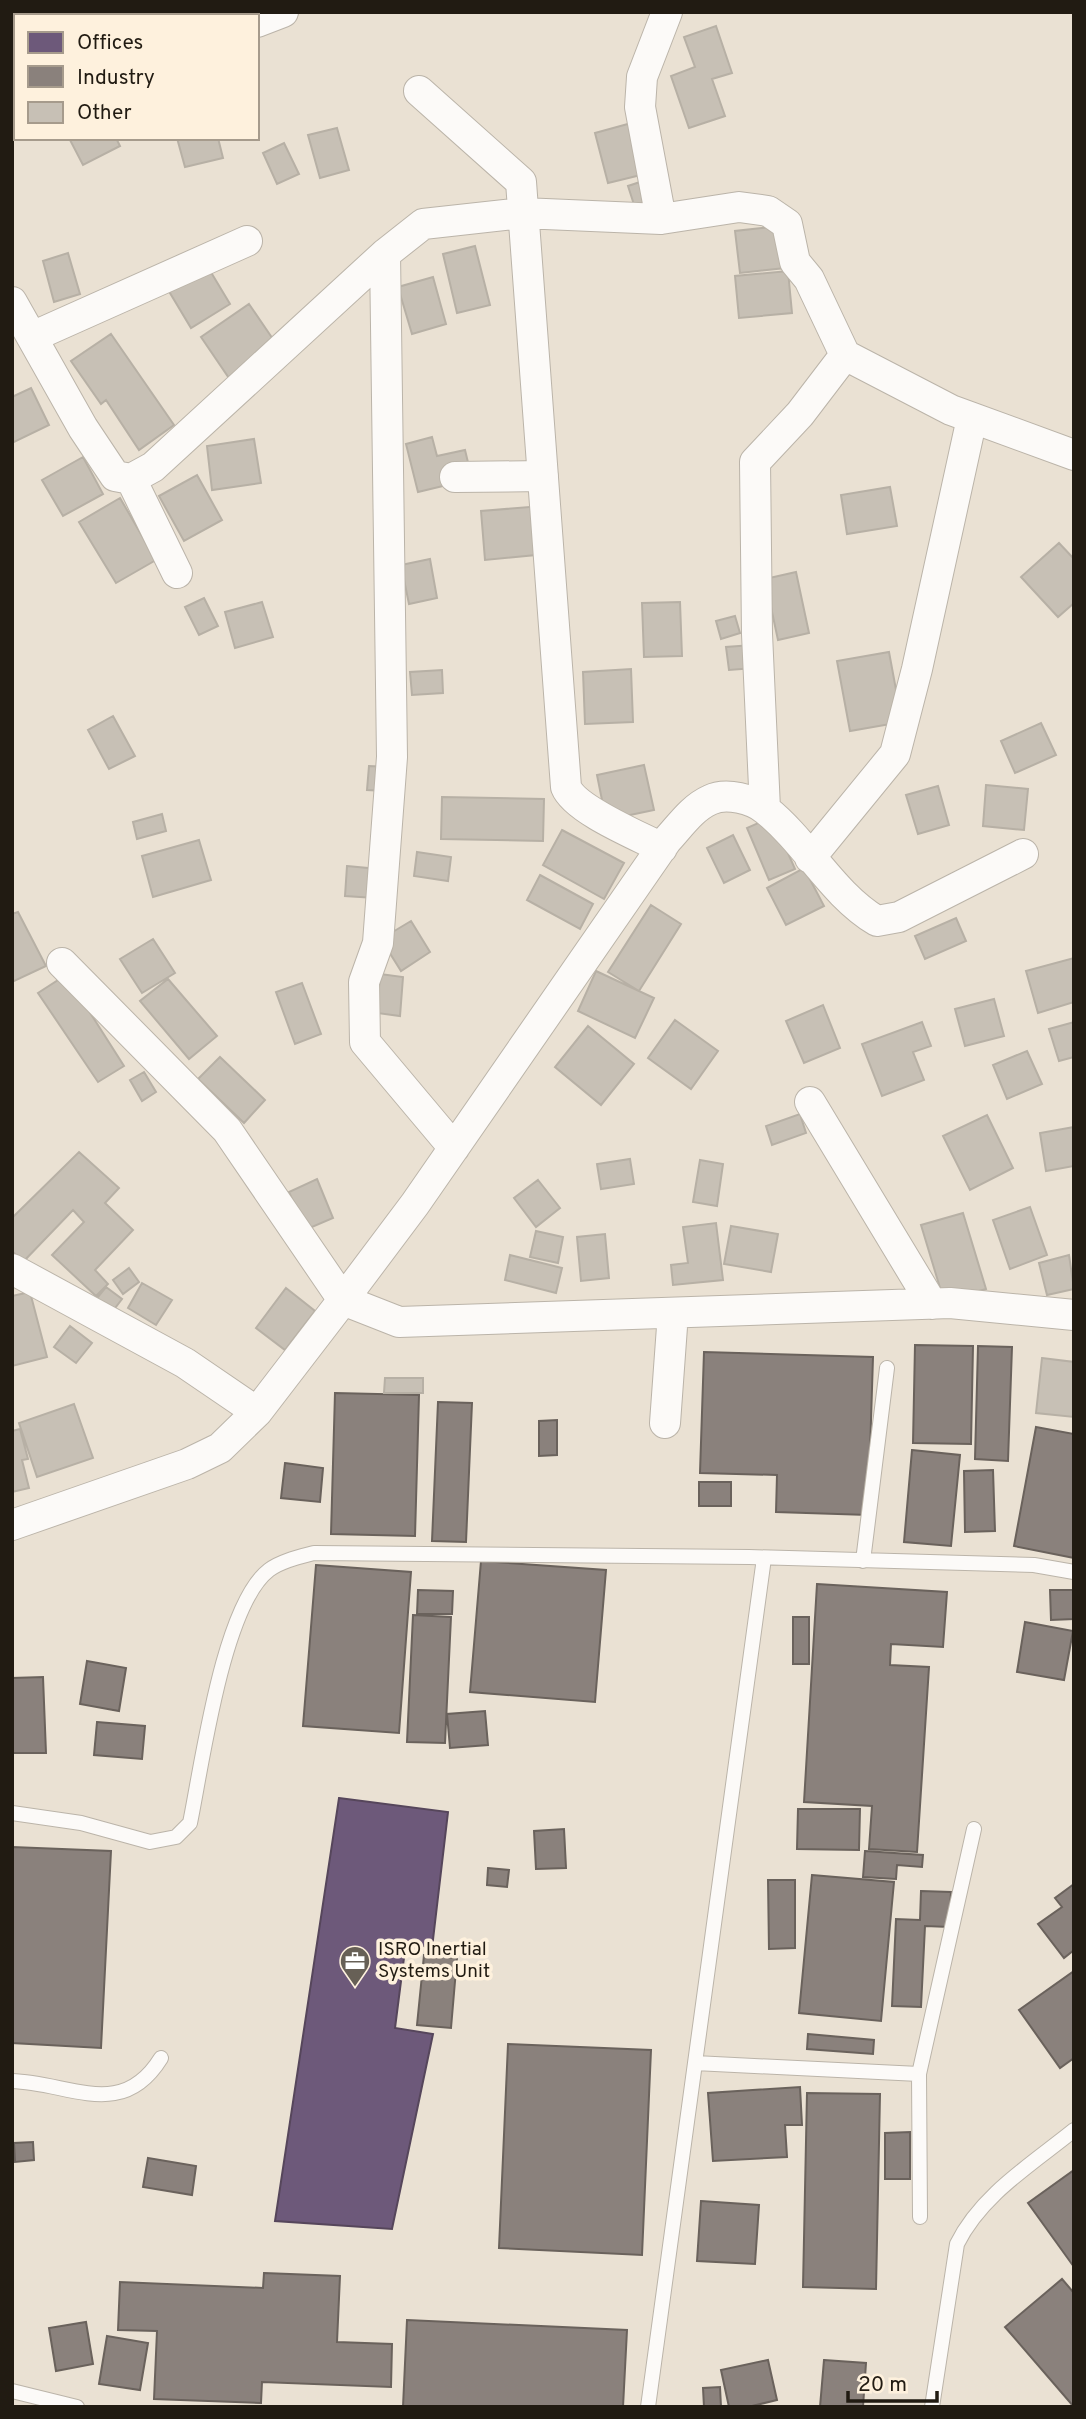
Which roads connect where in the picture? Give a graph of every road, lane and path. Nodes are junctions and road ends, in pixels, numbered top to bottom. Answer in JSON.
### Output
{"nodes":[{"id":1,"x":283,"y":12,"type":"edge"},
{"id":2,"x":667,"y":12,"type":"edge"},
{"id":3,"x":259,"y":21,"type":"edge"},
{"id":4,"x":419,"y":91,"type":"dead end"},
{"id":5,"x":522,"y":213,"type":"junction"},
{"id":6,"x":661,"y":219,"type":"junction"},
{"id":7,"x":247,"y":241,"type":"dead end"},
{"id":8,"x":385,"y":254,"type":"junction"},
{"id":9,"x":12,"y":302,"type":"edge"},
{"id":10,"x":32,"y":337,"type":"junction"},
{"id":11,"x":845,"y":355,"type":"junction"},
{"id":12,"x":972,"y":418,"type":"junction"},
{"id":13,"x":1074,"y":455,"type":"edge"},
{"id":14,"x":543,"y":476,"type":"junction"},
{"id":15,"x":456,"y":477,"type":"dead end"},
{"id":16,"x":131,"y":479,"type":"junction"},
{"id":17,"x":177,"y":573,"type":"dead end"},
{"id":18,"x":765,"y":809,"type":"junction"},
{"id":19,"x":662,"y":848,"type":"junction"},
{"id":20,"x":1023,"y":854,"type":"dead end"},
{"id":21,"x":810,"y":858,"type":"junction"},
{"id":22,"x":62,"y":963,"type":"dead end"},
{"id":23,"x":810,"y":1102,"type":"dead end"},
{"id":24,"x":454,"y":1149,"type":"junction"},
{"id":25,"x":12,"y":1269,"type":"edge"},
{"id":26,"x":343,"y":1300,"type":"junction"},
{"id":27,"x":932,"y":1304,"type":"junction"},
{"id":28,"x":673,"y":1312,"type":"junction"},
{"id":29,"x":1074,"y":1314,"type":"edge"},
{"id":30,"x":887,"y":1368,"type":"dead end"},
{"id":31,"x":257,"y":1412,"type":"junction"},
{"id":32,"x":665,"y":1423,"type":"dead end"},
{"id":33,"x":12,"y":1525,"type":"edge"},
{"id":34,"x":764,"y":1558,"type":"junction"},
{"id":35,"x":863,"y":1561,"type":"junction"},
{"id":36,"x":1074,"y":1572,"type":"edge"},
{"id":37,"x":12,"y":1813,"type":"edge"},
{"id":38,"x":974,"y":1829,"type":"dead end"},
{"id":39,"x":161,"y":2058,"type":"dead end"},
{"id":40,"x":695,"y":2063,"type":"junction"},
{"id":41,"x":919,"y":2074,"type":"junction"},
{"id":42,"x":12,"y":2081,"type":"edge"},
{"id":43,"x":1074,"y":2130,"type":"edge"},
{"id":44,"x":920,"y":2217,"type":"dead end"},
{"id":45,"x":12,"y":2391,"type":"edge"},
{"id":46,"x":78,"y":2407,"type":"edge"},
{"id":47,"x":648,"y":2407,"type":"edge"},
{"id":48,"x":932,"y":2407,"type":"edge"}],
"edges":[{"from":1,"to":3,"type":"street"},
{"from":2,"to":6,"type":"street"},
{"from":4,"to":5,"type":"street"},
{"from":5,"to":6,"type":"street"},
{"from":5,"to":8,"type":"street"},
{"from":5,"to":14,"type":"street"},
{"from":6,"to":11,"type":"street"},
{"from":7,"to":10,"type":"street"},
{"from":8,"to":16,"type":"street"},
{"from":8,"to":24,"type":"street"},
{"from":9,"to":10,"type":"street"},
{"from":10,"to":16,"type":"street"},
{"from":11,"to":12,"type":"street"},
{"from":11,"to":18,"type":"street"},
{"from":12,"to":13,"type":"street"},
{"from":12,"to":21,"type":"street"},
{"from":14,"to":15,"type":"street"},
{"from":14,"to":19,"type":"street"},
{"from":16,"to":17,"type":"street"},
{"from":18,"to":19,"type":"street"},
{"from":18,"to":21,"type":"street"},
{"from":19,"to":24,"type":"street"},
{"from":20,"to":21,"type":"street"},
{"from":22,"to":26,"type":"street"},
{"from":23,"to":27,"type":"street"},
{"from":24,"to":26,"type":"street"},
{"from":25,"to":31,"type":"street"},
{"from":26,"to":28,"type":"street"},
{"from":26,"to":31,"type":"street"},
{"from":27,"to":28,"type":"street"},
{"from":27,"to":29,"type":"street"},
{"from":28,"to":32,"type":"street"},
{"from":30,"to":35,"type":"lane"},
{"from":31,"to":33,"type":"street"},
{"from":34,"to":35,"type":"lane"},
{"from":34,"to":37,"type":"lane"},
{"from":34,"to":40,"type":"lane"},
{"from":35,"to":36,"type":"lane"},
{"from":38,"to":41,"type":"lane"},
{"from":39,"to":42,"type":"lane"},
{"from":40,"to":41,"type":"lane"},
{"from":40,"to":47,"type":"lane"},
{"from":41,"to":44,"type":"lane"},
{"from":43,"to":48,"type":"lane"},
{"from":45,"to":46,"type":"lane"}]}
